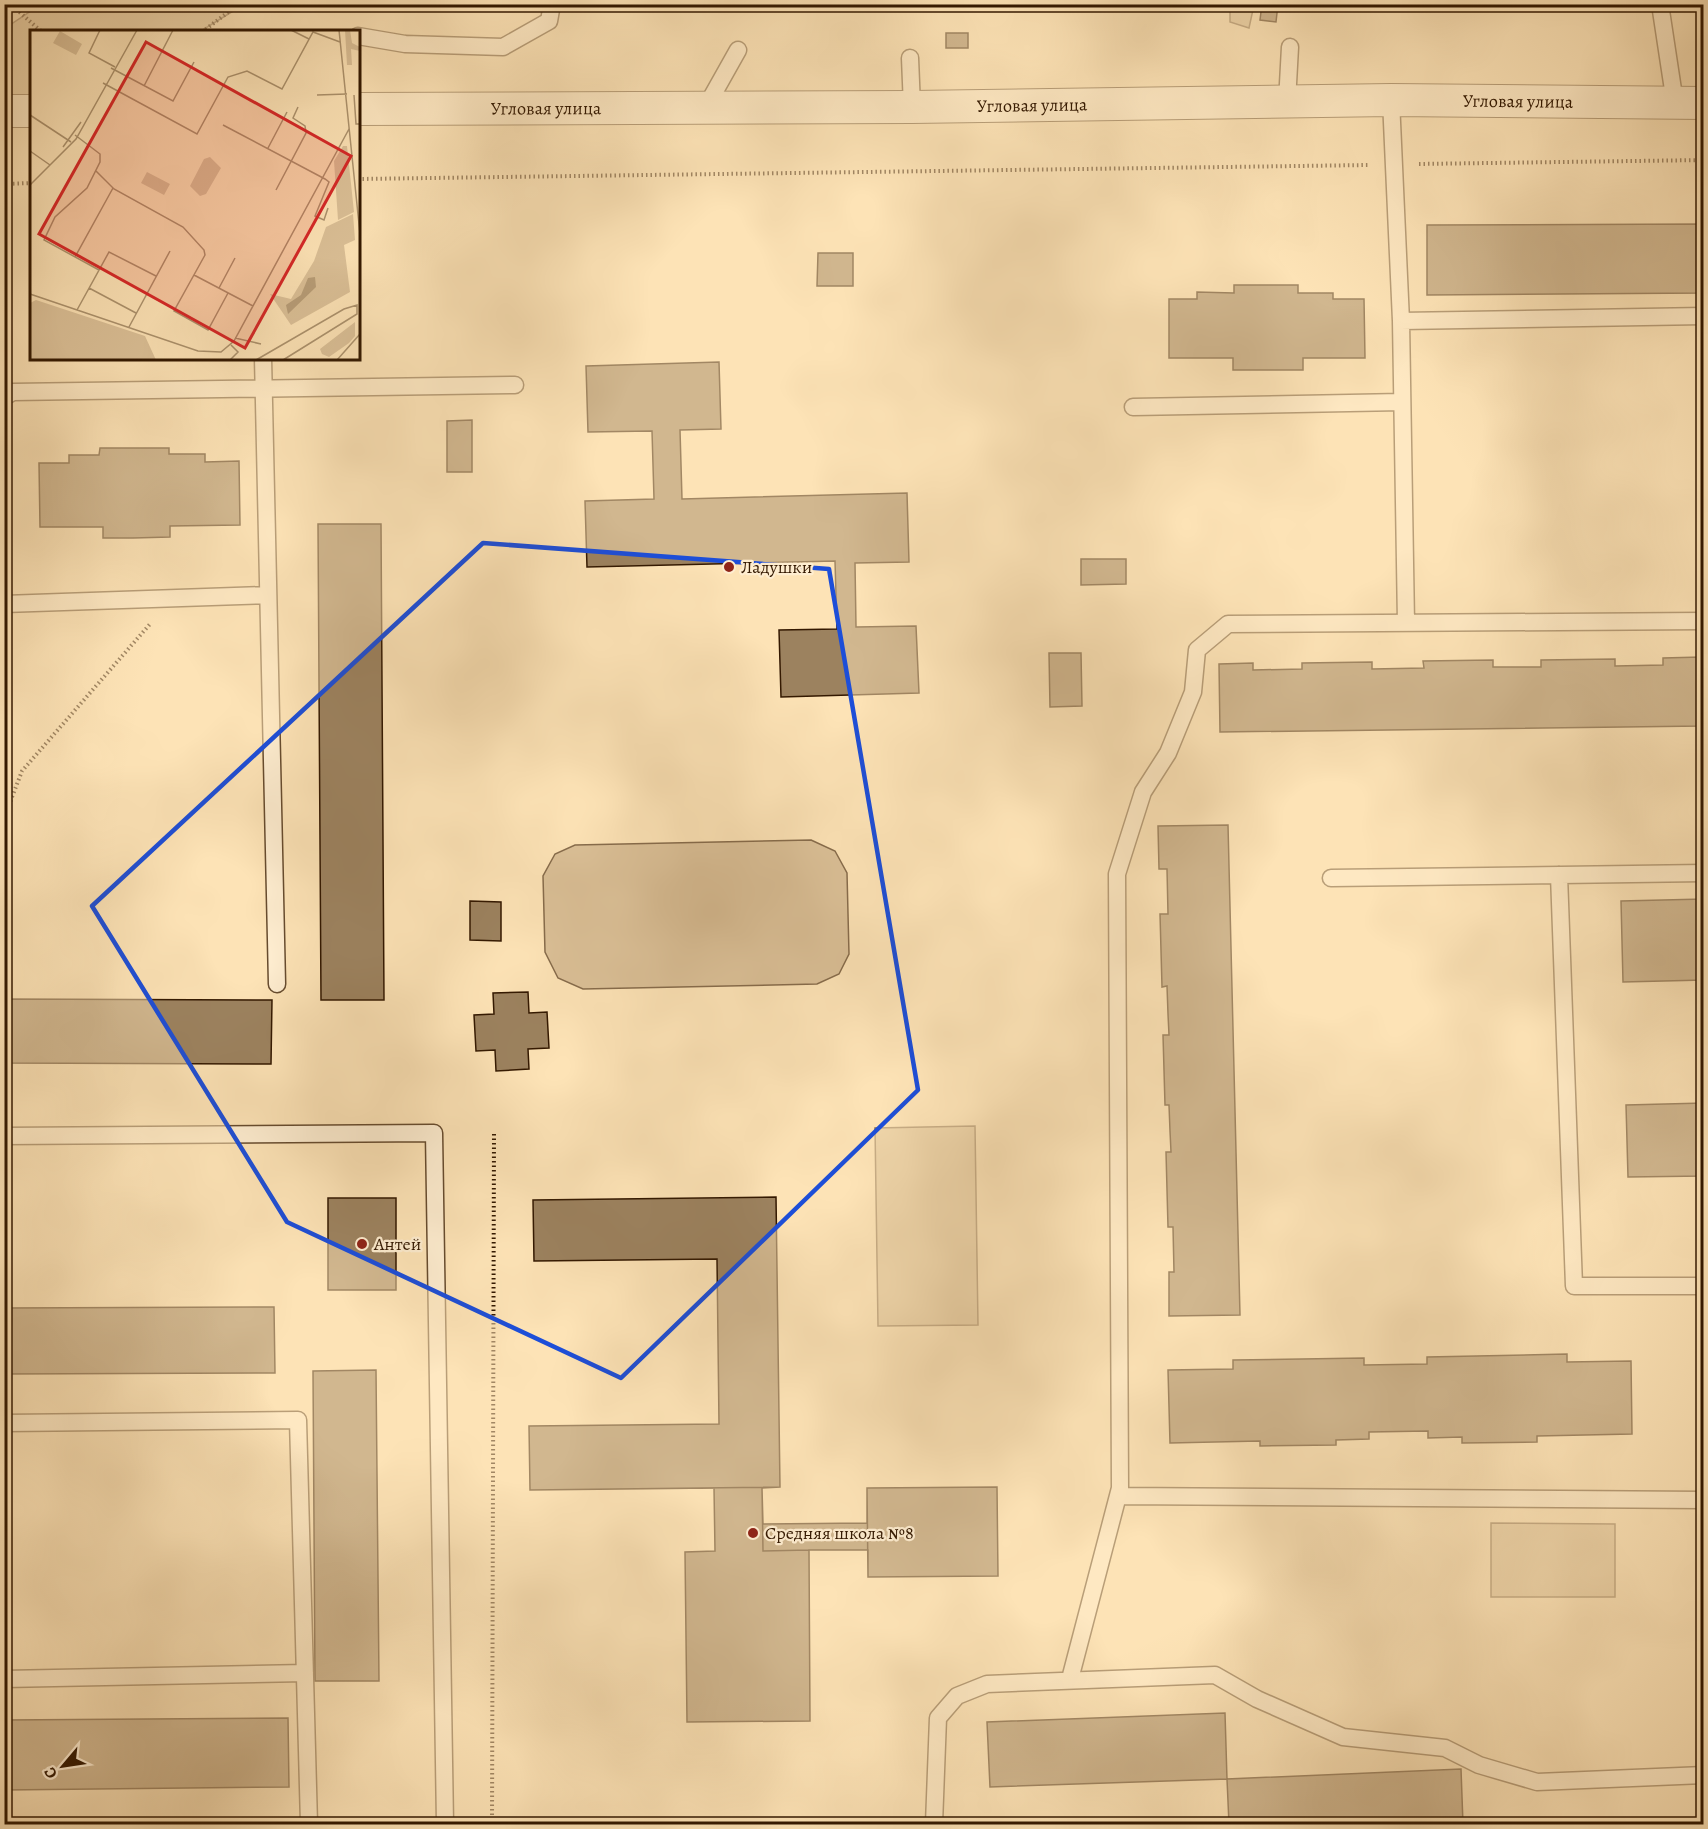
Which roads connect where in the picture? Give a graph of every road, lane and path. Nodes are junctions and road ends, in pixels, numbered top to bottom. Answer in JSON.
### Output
{"nodes":[{"id":1,"x":239,"y":4,"type":"edge"},
{"id":2,"x":552,"y":4,"type":"edge"},
{"id":3,"x":1660,"y":4,"type":"edge"},
{"id":4,"x":16,"y":9,"type":"dead end"},
{"id":5,"x":40,"y":30,"type":"edge"},
{"id":6,"x":205,"y":30,"type":"edge"},
{"id":7,"x":360,"y":36,"type":"edge"},
{"id":8,"x":1290,"y":47,"type":"dead end"},
{"id":9,"x":738,"y":50,"type":"dead end"},
{"id":10,"x":910,"y":58,"type":"dead end"},
{"id":11,"x":1391,"y":99,"type":"junction"},
{"id":12,"x":1287,"y":102,"type":"junction"},
{"id":13,"x":1689,"y":103,"type":"edge"},
{"id":14,"x":706,"y":107,"type":"junction"},
{"id":15,"x":912,"y":107,"type":"junction"},
{"id":16,"x":360,"y":109,"type":"edge"},
{"id":17,"x":4,"y":111,"type":"edge"},
{"id":18,"x":30,"y":111,"type":"edge"},
{"id":19,"x":1704,"y":160,"type":"edge"},
{"id":20,"x":1394,"y":164,"type":"junction"},
{"id":21,"x":360,"y":179,"type":"edge"},
{"id":22,"x":30,"y":183,"type":"edge"},
{"id":23,"x":4,"y":184,"type":"edge"},
{"id":24,"x":1704,"y":316,"type":"edge"},
{"id":25,"x":1401,"y":321,"type":"junction"},
{"id":26,"x":263,"y":360,"type":"edge"},
{"id":27,"x":515,"y":385,"type":"dead end"},
{"id":28,"x":263,"y":388,"type":"junction"},
{"id":29,"x":4,"y":397,"type":"edge"},
{"id":30,"x":1402,"y":402,"type":"junction"},
{"id":31,"x":1133,"y":407,"type":"dead end"},
{"id":32,"x":267,"y":595,"type":"junction"},
{"id":33,"x":172,"y":598,"type":"junction"},
{"id":34,"x":4,"y":604,"type":"edge"},
{"id":35,"x":1704,"y":621,"type":"edge"},
{"id":36,"x":1406,"y":623,"type":"junction"},
{"id":37,"x":4,"y":818,"type":"edge"},
{"id":38,"x":1704,"y":873,"type":"edge"},
{"id":39,"x":1559,"y":875,"type":"junction"},
{"id":40,"x":1331,"y":878,"type":"dead end"},
{"id":41,"x":276,"y":984,"type":"dead end"},
{"id":42,"x":494,"y":1133,"type":"dead end"},
{"id":43,"x":4,"y":1136,"type":"edge"},
{"id":44,"x":1704,"y":1286,"type":"edge"},
{"id":45,"x":4,"y":1423,"type":"edge"},
{"id":46,"x":1118,"y":1496,"type":"junction"},
{"id":47,"x":1704,"y":1500,"type":"edge"},
{"id":48,"x":305,"y":1673,"type":"junction"},
{"id":49,"x":4,"y":1679,"type":"edge"},
{"id":50,"x":1070,"y":1679,"type":"junction"},
{"id":51,"x":1704,"y":1775,"type":"edge"},
{"id":52,"x":309,"y":1824,"type":"edge"},
{"id":53,"x":445,"y":1824,"type":"edge"},
{"id":54,"x":492,"y":1824,"type":"edge"},
{"id":55,"x":934,"y":1824,"type":"edge"}],
"edges":[{"from":1,"to":6,"type":"path"},
{"from":2,"to":7,"type":"lane"},
{"from":3,"to":13,"type":"lane"},
{"from":4,"to":5,"type":"path"},
{"from":8,"to":12,"type":"lane"},
{"from":9,"to":14,"type":"lane"},
{"from":10,"to":15,"type":"lane"},
{"from":11,"to":12,"type":"street","name":"Угловая улица"},
{"from":11,"to":13,"type":"street","name":"Угловая улица"},
{"from":11,"to":20,"type":"lane"},
{"from":12,"to":15,"type":"street","name":"Угловая улица"},
{"from":14,"to":15,"type":"street","name":"Угловая улица"},
{"from":14,"to":16,"type":"street","name":"Угловая улица"},
{"from":17,"to":18,"type":"street"},
{"from":19,"to":20,"type":"path"},
{"from":20,"to":21,"type":"path"},
{"from":20,"to":25,"type":"lane"},
{"from":22,"to":23,"type":"path"},
{"from":24,"to":25,"type":"lane"},
{"from":25,"to":30,"type":"lane"},
{"from":26,"to":28,"type":"lane"},
{"from":27,"to":28,"type":"lane"},
{"from":28,"to":29,"type":"lane"},
{"from":28,"to":32,"type":"lane"},
{"from":30,"to":31,"type":"lane"},
{"from":30,"to":36,"type":"lane"},
{"from":32,"to":33,"type":"lane"},
{"from":32,"to":41,"type":"lane"},
{"from":33,"to":34,"type":"lane"},
{"from":33,"to":37,"type":"path"},
{"from":35,"to":36,"type":"lane"},
{"from":36,"to":46,"type":"lane"},
{"from":38,"to":39,"type":"lane"},
{"from":39,"to":40,"type":"lane"},
{"from":39,"to":44,"type":"lane"},
{"from":42,"to":54,"type":"path"},
{"from":43,"to":53,"type":"lane"},
{"from":45,"to":48,"type":"lane"},
{"from":46,"to":47,"type":"lane"},
{"from":46,"to":50,"type":"lane"},
{"from":48,"to":49,"type":"lane"},
{"from":48,"to":52,"type":"lane"},
{"from":50,"to":51,"type":"lane"},
{"from":50,"to":55,"type":"lane"}]}
